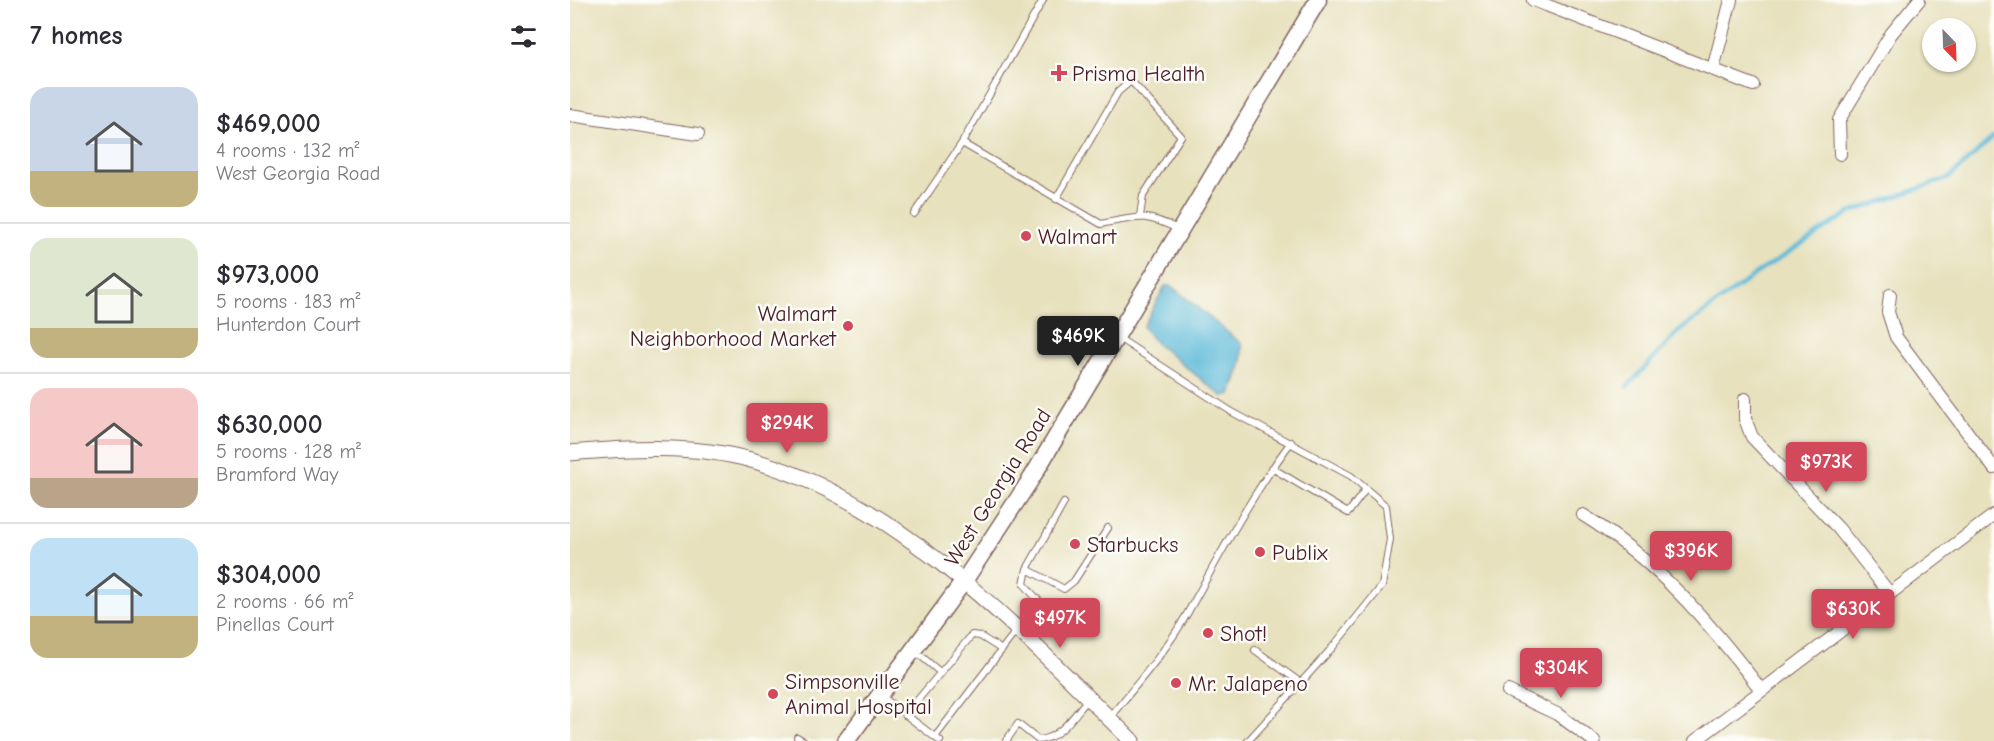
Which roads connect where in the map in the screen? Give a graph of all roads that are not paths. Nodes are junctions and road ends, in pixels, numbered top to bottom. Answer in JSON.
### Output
{"nodes":[{"id":1,"x":1043,"y":0,"type":"edge"},
{"id":2,"x":1318,"y":0,"type":"edge"},
{"id":3,"x":1533,"y":0,"type":"edge"},
{"id":4,"x":1731,"y":0,"type":"edge"},
{"id":5,"x":1918,"y":0,"type":"edge"},
{"id":6,"x":1713,"y":69,"type":"junction"},
{"id":7,"x":1753,"y":85,"type":"dead end"},
{"id":8,"x":570,"y":115,"type":"edge"},
{"id":9,"x":698,"y":134,"type":"dead end"},
{"id":10,"x":962,"y":143,"type":"junction"},
{"id":11,"x":1840,"y":154,"type":"dead end"},
{"id":12,"x":1056,"y":199,"type":"junction"},
{"id":13,"x":914,"y":214,"type":"dead end"},
{"id":14,"x":1140,"y":216,"type":"junction"},
{"id":15,"x":1179,"y":231,"type":"junction"},
{"id":16,"x":1890,"y":295,"type":"dead end"},
{"id":17,"x":1116,"y":336,"type":"junction"},
{"id":18,"x":1745,"y":399,"type":"dead end"},
{"id":19,"x":1291,"y":442,"type":"junction"},
{"id":20,"x":570,"y":453,"type":"edge"},
{"id":21,"x":1272,"y":468,"type":"junction"},
{"id":22,"x":1994,"y":468,"type":"edge"},
{"id":23,"x":1366,"y":489,"type":"junction"},
{"id":24,"x":1064,"y":503,"type":"dead end"},
{"id":25,"x":1584,"y":515,"type":"dead end"},
{"id":26,"x":1994,"y":515,"type":"edge"},
{"id":27,"x":1108,"y":528,"type":"dead end"},
{"id":28,"x":1027,"y":569,"type":"junction"},
{"id":29,"x":964,"y":581,"type":"junction"},
{"id":30,"x":1890,"y":594,"type":"junction"},
{"id":31,"x":1071,"y":627,"type":"dead end"},
{"id":32,"x":1016,"y":631,"type":"junction"},
{"id":33,"x":914,"y":650,"type":"junction"},
{"id":34,"x":1002,"y":650,"type":"junction"},
{"id":35,"x":1255,"y":650,"type":"dead end"},
{"id":36,"x":940,"y":673,"type":"junction"},
{"id":37,"x":1301,"y":682,"type":"junction"},
{"id":38,"x":1761,"y":690,"type":"junction"},
{"id":39,"x":1508,"y":691,"type":"dead end"},
{"id":40,"x":880,"y":696,"type":"junction"},
{"id":41,"x":1088,"y":699,"type":"junction"},
{"id":42,"x":905,"y":715,"type":"junction"},
{"id":43,"x":1109,"y":718,"type":"junction"},
{"id":44,"x":797,"y":737,"type":"dead end"},
{"id":45,"x":937,"y":739,"type":"edge"},
{"id":46,"x":804,"y":741,"type":"edge"},
{"id":47,"x":846,"y":741,"type":"edge"},
{"id":48,"x":1006,"y":741,"type":"edge"},
{"id":49,"x":1132,"y":741,"type":"edge"},
{"id":50,"x":1248,"y":741,"type":"edge"},
{"id":51,"x":1594,"y":741,"type":"edge"},
{"id":52,"x":1695,"y":741,"type":"edge"}],
"edges":[{"from":1,"to":10,"type":"lane"},
{"from":2,"to":15,"type":"main road","name":"West Georgia Road"},
{"from":3,"to":6,"type":"street"},
{"from":4,"to":6,"type":"street"},
{"from":5,"to":11,"type":"street"},
{"from":6,"to":7,"type":"street"},
{"from":8,"to":9,"type":"street"},
{"from":10,"to":12,"type":"lane"},
{"from":10,"to":13,"type":"lane"},
{"from":12,"to":14,"type":"lane"},
{"from":12,"to":14,"type":"lane"},
{"from":14,"to":15,"type":"lane"},
{"from":15,"to":17,"type":"main road","name":"West Georgia Road"},
{"from":16,"to":22,"type":"street"},
{"from":17,"to":19,"type":"lane"},
{"from":17,"to":29,"type":"main road","name":"West Georgia Road"},
{"from":18,"to":30,"type":"street"},
{"from":19,"to":21,"type":"lane"},
{"from":19,"to":23,"type":"lane"},
{"from":20,"to":29,"type":"street"},
{"from":21,"to":23,"type":"lane"},
{"from":21,"to":43,"type":"lane"},
{"from":23,"to":37,"type":"lane"},
{"from":24,"to":28,"type":"lane"},
{"from":25,"to":38,"type":"street"},
{"from":26,"to":30,"type":"street"},
{"from":27,"to":28,"type":"lane"},
{"from":28,"to":31,"type":"lane"},
{"from":29,"to":32,"type":"street"},
{"from":29,"to":33,"type":"main road","name":"West Georgia Road"},
{"from":30,"to":38,"type":"street"},
{"from":32,"to":34,"type":"lane"},
{"from":32,"to":41,"type":"street"},
{"from":33,"to":36,"type":"lane"},
{"from":33,"to":40,"type":"main road","name":"West Georgia Road"},
{"from":34,"to":36,"type":"lane"},
{"from":34,"to":45,"type":"lane"},
{"from":35,"to":37,"type":"lane"},
{"from":36,"to":42,"type":"lane"},
{"from":37,"to":50,"type":"lane"},
{"from":38,"to":52,"type":"street"},
{"from":39,"to":51,"type":"street"},
{"from":40,"to":42,"type":"lane"},
{"from":40,"to":47,"type":"main road","name":"West Georgia Road"},
{"from":41,"to":43,"type":"street"},
{"from":41,"to":48,"type":"lane"},
{"from":42,"to":45,"type":"lane"},
{"from":43,"to":49,"type":"street"},
{"from":44,"to":46,"type":"lane"}]}
